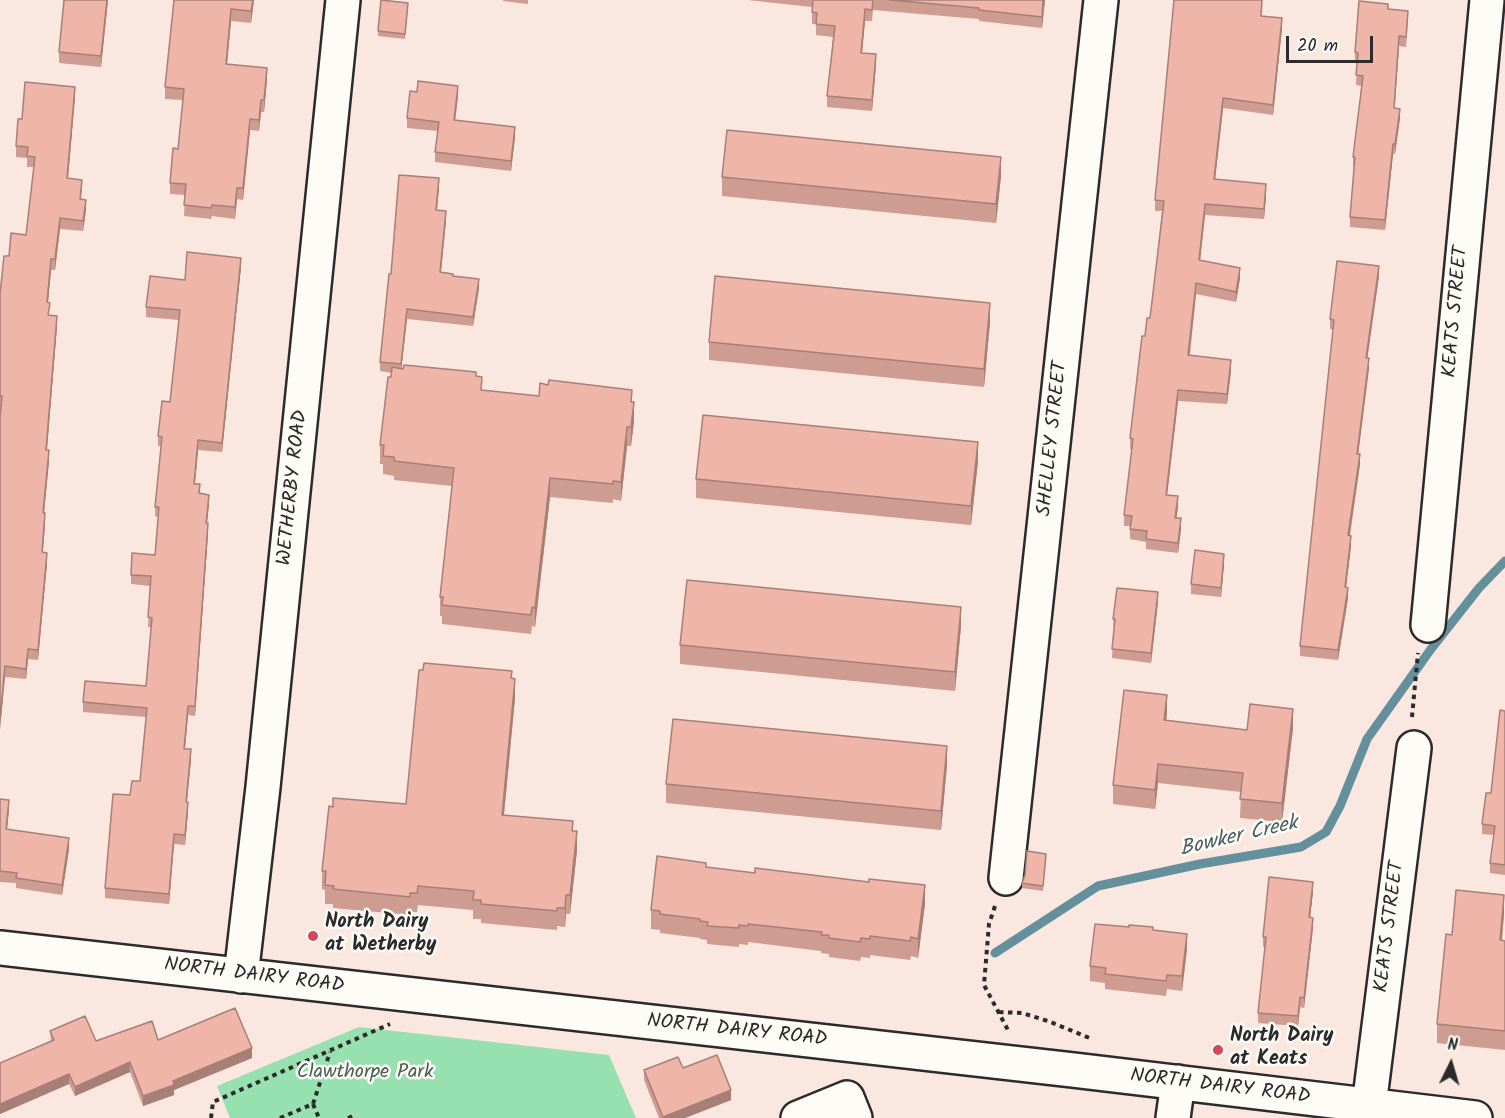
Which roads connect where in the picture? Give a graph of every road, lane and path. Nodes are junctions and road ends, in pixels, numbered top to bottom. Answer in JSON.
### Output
{"nodes":[{"id":1,"x":343,"y":0,"type":"edge"},
{"id":2,"x":1101,"y":0,"type":"edge"},
{"id":3,"x":1487,"y":0,"type":"edge"},
{"id":4,"x":1423,"y":638,"type":"joint"},
{"id":5,"x":1412,"y":735,"type":"joint"},
{"id":6,"x":1006,"y":878,"type":"joint"},
{"id":7,"x":0,"y":948,"type":"edge"},
{"id":8,"x":241,"y":976,"type":"junction"},
{"id":9,"x":998,"y":1012,"type":"junction"},
{"id":10,"x":397,"y":1021,"type":"dead end"},
{"id":11,"x":1100,"y":1042,"type":"dead end"},
{"id":12,"x":330,"y":1052,"type":"junction"},
{"id":13,"x":1006,"y":1063,"type":"junction"},
{"id":14,"x":1178,"y":1082,"type":"junction"},
{"id":15,"x":313,"y":1104,"type":"junction"},
{"id":16,"x":1369,"y":1106,"type":"junction"},
{"id":17,"x":851,"y":1108,"type":"edge"},
{"id":18,"x":356,"y":1115,"type":"dead end"},
{"id":19,"x":211,"y":1118,"type":"edge"},
{"id":20,"x":280,"y":1118,"type":"edge"},
{"id":21,"x":320,"y":1118,"type":"edge"},
{"id":22,"x":348,"y":1118,"type":"edge"},
{"id":23,"x":798,"y":1118,"type":"edge"},
{"id":24,"x":1173,"y":1118,"type":"edge"},
{"id":25,"x":1474,"y":1118,"type":"edge"}],
"edges":[{"from":1,"to":8,"type":"street","name":"WETHERBY ROAD"},
{"from":2,"to":6,"type":"street","name":"SHELLEY STREET"},
{"from":3,"to":4,"type":"street","name":"KEATS STREET"},
{"from":4,"to":5,"type":"path"},
{"from":5,"to":16,"type":"street","name":"KEATS STREET"},
{"from":6,"to":9,"type":"path"},
{"from":7,"to":8,"type":"street","name":"NORTH DAIRY ROAD"},
{"from":8,"to":13,"type":"street","name":"NORTH DAIRY ROAD"},
{"from":9,"to":11,"type":"path"},
{"from":9,"to":13,"type":"path"},
{"from":10,"to":12,"type":"path"},
{"from":12,"to":15,"type":"path"},
{"from":12,"to":19,"type":"path"},
{"from":13,"to":14,"type":"street","name":"NORTH DAIRY ROAD"},
{"from":14,"to":16,"type":"street","name":"NORTH DAIRY ROAD"},
{"from":14,"to":24,"type":"street"},
{"from":15,"to":20,"type":"path"},
{"from":15,"to":21,"type":"path"},
{"from":16,"to":25,"type":"street","name":"NORTH DAIRY ROAD"},
{"from":17,"to":23,"type":"street"},
{"from":18,"to":22,"type":"path"}]}
